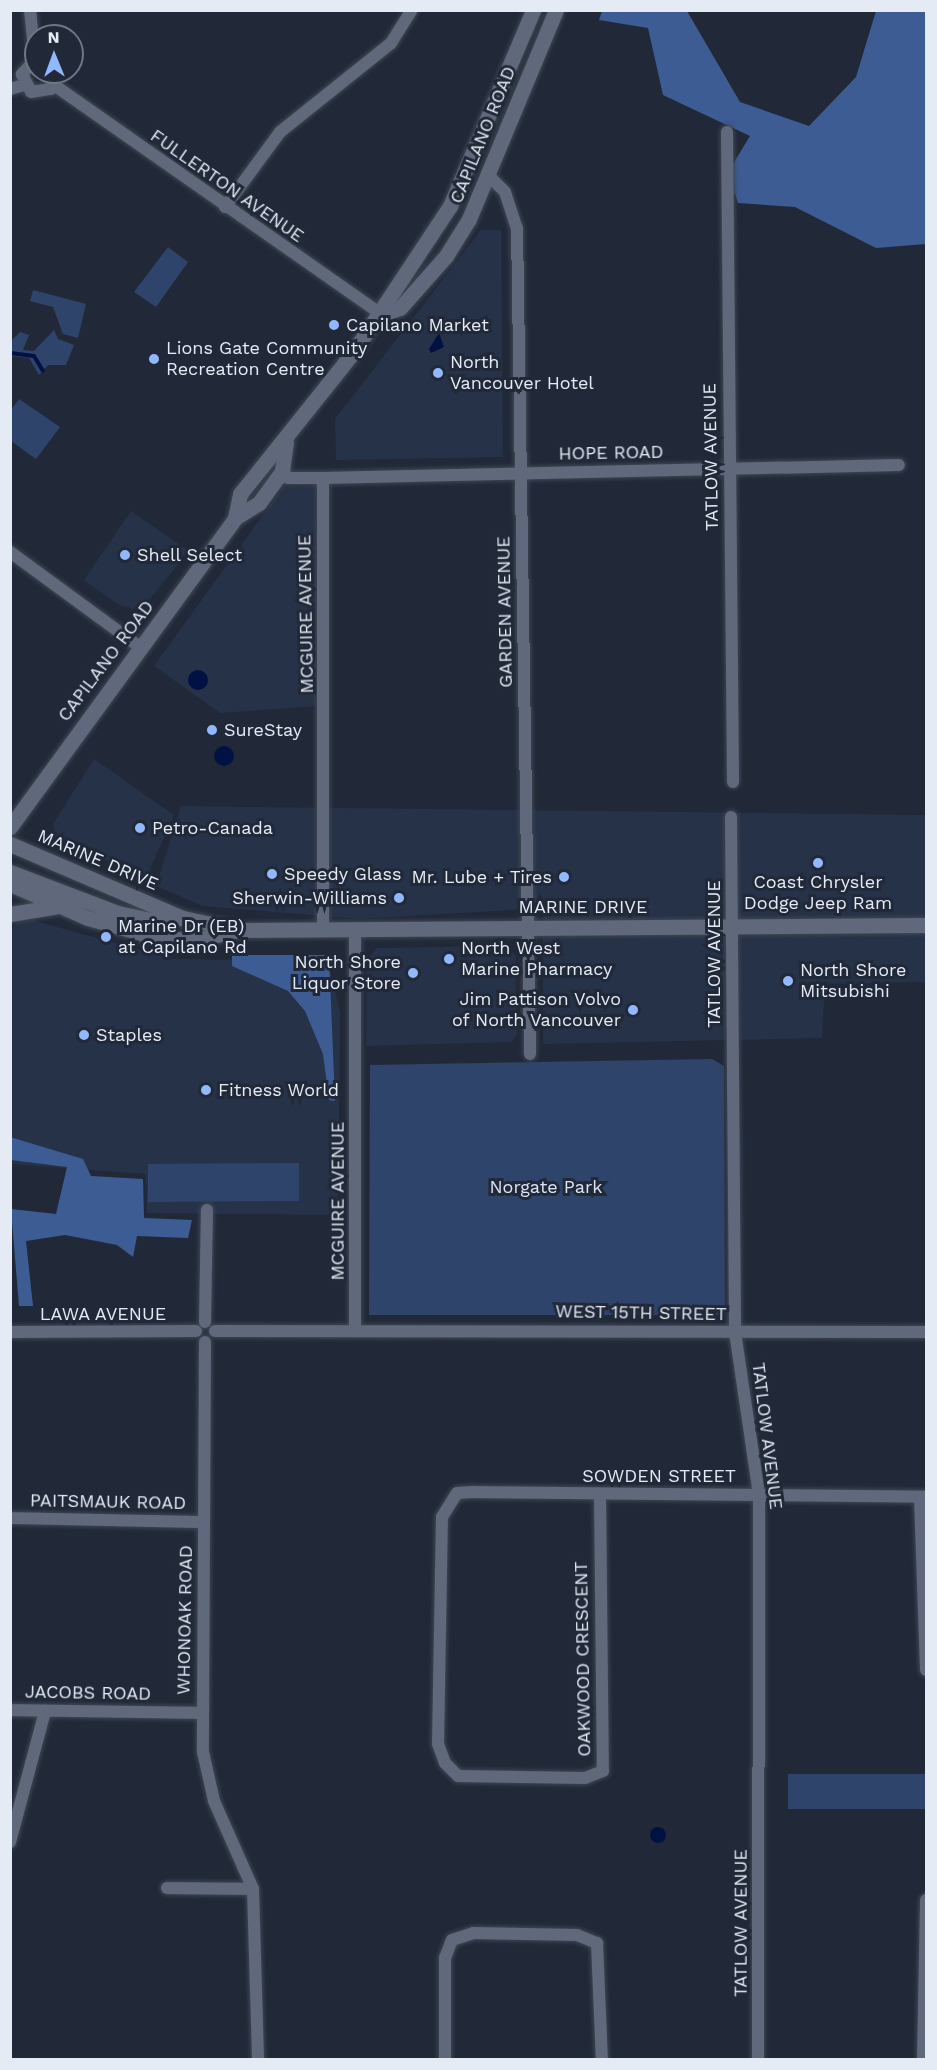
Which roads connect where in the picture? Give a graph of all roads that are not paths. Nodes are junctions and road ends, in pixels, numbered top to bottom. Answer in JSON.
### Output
{"nodes":[{"id":1,"x":412,"y":10,"type":"edge"},
{"id":2,"x":533,"y":10,"type":"edge"},
{"id":3,"x":555,"y":10,"type":"edge"},
{"id":4,"x":516,"y":55,"type":"junction"},
{"id":5,"x":24,"y":68,"type":"edge"},
{"id":6,"x":47,"y":84,"type":"edge"},
{"id":7,"x":63,"y":84,"type":"edge"},
{"id":8,"x":24,"y":85,"type":"junction"},
{"id":9,"x":10,"y":89,"type":"edge"},
{"id":10,"x":727,"y":132,"type":"dead end"},
{"id":11,"x":490,"y":177,"type":"junction"},
{"id":12,"x":225,"y":207,"type":"junction"},
{"id":13,"x":381,"y":314,"type":"junction"},
{"id":14,"x":286,"y":442,"type":"junction"},
{"id":15,"x":899,"y":465,"type":"dead end"},
{"id":16,"x":730,"y":468,"type":"junction"},
{"id":17,"x":282,"y":471,"type":"junction"},
{"id":18,"x":520,"y":472,"type":"junction"},
{"id":19,"x":322,"y":478,"type":"junction"},
{"id":20,"x":235,"y":518,"type":"junction"},
{"id":21,"x":10,"y":552,"type":"edge"},
{"id":22,"x":140,"y":647,"type":"junction"},
{"id":23,"x":733,"y":782,"type":"dead end"},
{"id":24,"x":731,"y":818,"type":"dead end"},
{"id":25,"x":10,"y":827,"type":"edge"},
{"id":26,"x":10,"y":844,"type":"edge"},
{"id":27,"x":10,"y":872,"type":"edge"},
{"id":28,"x":10,"y":884,"type":"edge"},
{"id":29,"x":57,"y":906,"type":"junction"},
{"id":30,"x":10,"y":914,"type":"edge"},
{"id":31,"x":183,"y":918,"type":"junction"},
{"id":32,"x":927,"y":925,"type":"edge"},
{"id":33,"x":528,"y":926,"type":"junction"},
{"id":34,"x":732,"y":926,"type":"junction"},
{"id":35,"x":239,"y":930,"type":"junction"},
{"id":36,"x":323,"y":930,"type":"junction"},
{"id":37,"x":355,"y":930,"type":"junction"},
{"id":38,"x":530,"y":1054,"type":"dead end"},
{"id":39,"x":207,"y":1210,"type":"dead end"},
{"id":40,"x":200,"y":1327,"type":"junction"},
{"id":41,"x":356,"y":1329,"type":"junction"},
{"id":42,"x":215,"y":1331,"type":"junction"},
{"id":43,"x":10,"y":1332,"type":"edge"},
{"id":44,"x":735,"y":1332,"type":"junction"},
{"id":45,"x":927,"y":1332,"type":"edge"},
{"id":46,"x":205,"y":1342,"type":"junction"},
{"id":47,"x":600,"y":1494,"type":"junction"},
{"id":48,"x":759,"y":1494,"type":"junction"},
{"id":49,"x":923,"y":1497,"type":"edge"},
{"id":50,"x":442,"y":1517,"type":"joint"},
{"id":51,"x":10,"y":1518,"type":"edge"},
{"id":52,"x":204,"y":1522,"type":"junction"},
{"id":53,"x":927,"y":1670,"type":"edge"},
{"id":54,"x":10,"y":1710,"type":"edge"},
{"id":55,"x":45,"y":1711,"type":"junction"},
{"id":56,"x":201,"y":1713,"type":"junction"},
{"id":57,"x":10,"y":1842,"type":"edge"},
{"id":58,"x":167,"y":1888,"type":"dead end"},
{"id":59,"x":253,"y":1889,"type":"junction"},
{"id":60,"x":927,"y":1900,"type":"edge"},
{"id":61,"x":258,"y":2060,"type":"edge"},
{"id":62,"x":445,"y":2060,"type":"edge"},
{"id":63,"x":602,"y":2060,"type":"edge"},
{"id":64,"x":758,"y":2060,"type":"edge"},
{"id":65,"x":923,"y":2060,"type":"edge"}],
"edges":[{"from":1,"to":12,"type":"street"},
{"from":2,"to":4,"type":"main road","name":"CAPILANO ROAD"},
{"from":3,"to":11,"type":"main road","name":"CAPILANO ROAD"},
{"from":4,"to":11,"type":"main road"},
{"from":4,"to":13,"type":"main road","name":"CAPILANO ROAD"},
{"from":5,"to":8,"type":"street"},
{"from":6,"to":8,"type":"street"},
{"from":7,"to":12,"type":"street","name":"FULLERTON AVENUE"},
{"from":8,"to":9,"type":"street"},
{"from":10,"to":16,"type":"street","name":"TATLOW AVENUE"},
{"from":11,"to":13,"type":"main road","name":"CAPILANO ROAD"},
{"from":11,"to":18,"type":"street","name":"GARDEN AVENUE"},
{"from":12,"to":13,"type":"street","name":"FULLERTON AVENUE"},
{"from":13,"to":14,"type":"main road","name":"CAPILANO ROAD"},
{"from":14,"to":17,"type":"main road"},
{"from":14,"to":20,"type":"main road","name":"CAPILANO ROAD"},
{"from":15,"to":16,"type":"street","name":"HOPE ROAD"},
{"from":16,"to":18,"type":"street","name":"HOPE ROAD"},
{"from":16,"to":23,"type":"street","name":"TATLOW AVENUE"},
{"from":17,"to":19,"type":"street","name":"HOPE ROAD"},
{"from":17,"to":20,"type":"main road","name":"CAPILANO ROAD"},
{"from":18,"to":19,"type":"street","name":"HOPE ROAD"},
{"from":18,"to":33,"type":"street","name":"GARDEN AVENUE"},
{"from":19,"to":36,"type":"street","name":"MCGUIRE AVENUE"},
{"from":20,"to":22,"type":"main road","name":"CAPILANO ROAD"},
{"from":21,"to":22,"type":"street"},
{"from":22,"to":25,"type":"main road","name":"CAPILANO ROAD"},
{"from":24,"to":34,"type":"street","name":"TATLOW AVENUE"},
{"from":26,"to":31,"type":"main road","name":"MARINE DRIVE"},
{"from":27,"to":31,"type":"main road"},
{"from":28,"to":29,"type":"main road","name":"MARINE DRIVE"},
{"from":29,"to":30,"type":"main road"},
{"from":29,"to":35,"type":"main road","name":"MARINE DRIVE"},
{"from":31,"to":35,"type":"main road","name":"MARINE DRIVE"},
{"from":32,"to":34,"type":"main road","name":"MARINE DRIVE"},
{"from":33,"to":34,"type":"main road","name":"MARINE DRIVE"},
{"from":33,"to":37,"type":"main road","name":"MARINE DRIVE"},
{"from":33,"to":38,"type":"street","name":"GARDEN AVENUE"},
{"from":34,"to":44,"type":"street","name":"TATLOW AVENUE"},
{"from":35,"to":36,"type":"main road","name":"MARINE DRIVE"},
{"from":36,"to":37,"type":"main road","name":"MARINE DRIVE"},
{"from":37,"to":41,"type":"street","name":"MCGUIRE AVENUE"},
{"from":39,"to":40,"type":"street"},
{"from":40,"to":42,"type":"street"},
{"from":40,"to":43,"type":"street","name":"LAWA AVENUE"},
{"from":40,"to":46,"type":"street"},
{"from":41,"to":42,"type":"street"},
{"from":41,"to":44,"type":"street","name":"WEST 15TH STREET"},
{"from":42,"to":46,"type":"street"},
{"from":44,"to":45,"type":"street","name":"WEST 15TH STREET"},
{"from":44,"to":48,"type":"street","name":"TATLOW AVENUE"},
{"from":46,"to":52,"type":"street","name":"WHONOAK ROAD"},
{"from":47,"to":48,"type":"street","name":"SOWDEN STREET"},
{"from":47,"to":50,"type":"street","name":"SOWDEN STREET"},
{"from":47,"to":50,"type":"street","name":"OAKWOOD CRESCENT"},
{"from":48,"to":49,"type":"street","name":"SOWDEN STREET"},
{"from":48,"to":64,"type":"street","name":"TATLOW AVENUE"},
{"from":49,"to":53,"type":"street"},
{"from":51,"to":52,"type":"street","name":"PAITSMAUK ROAD"},
{"from":52,"to":56,"type":"street","name":"WHONOAK ROAD"},
{"from":54,"to":55,"type":"street","name":"JACOBS ROAD"},
{"from":55,"to":56,"type":"street","name":"JACOBS ROAD"},
{"from":55,"to":57,"type":"street"},
{"from":56,"to":59,"type":"street","name":"WHONOAK ROAD"},
{"from":58,"to":59,"type":"street"},
{"from":59,"to":61,"type":"street","name":"WHONOAK ROAD"},
{"from":60,"to":65,"type":"street"},
{"from":62,"to":63,"type":"street"}]}
